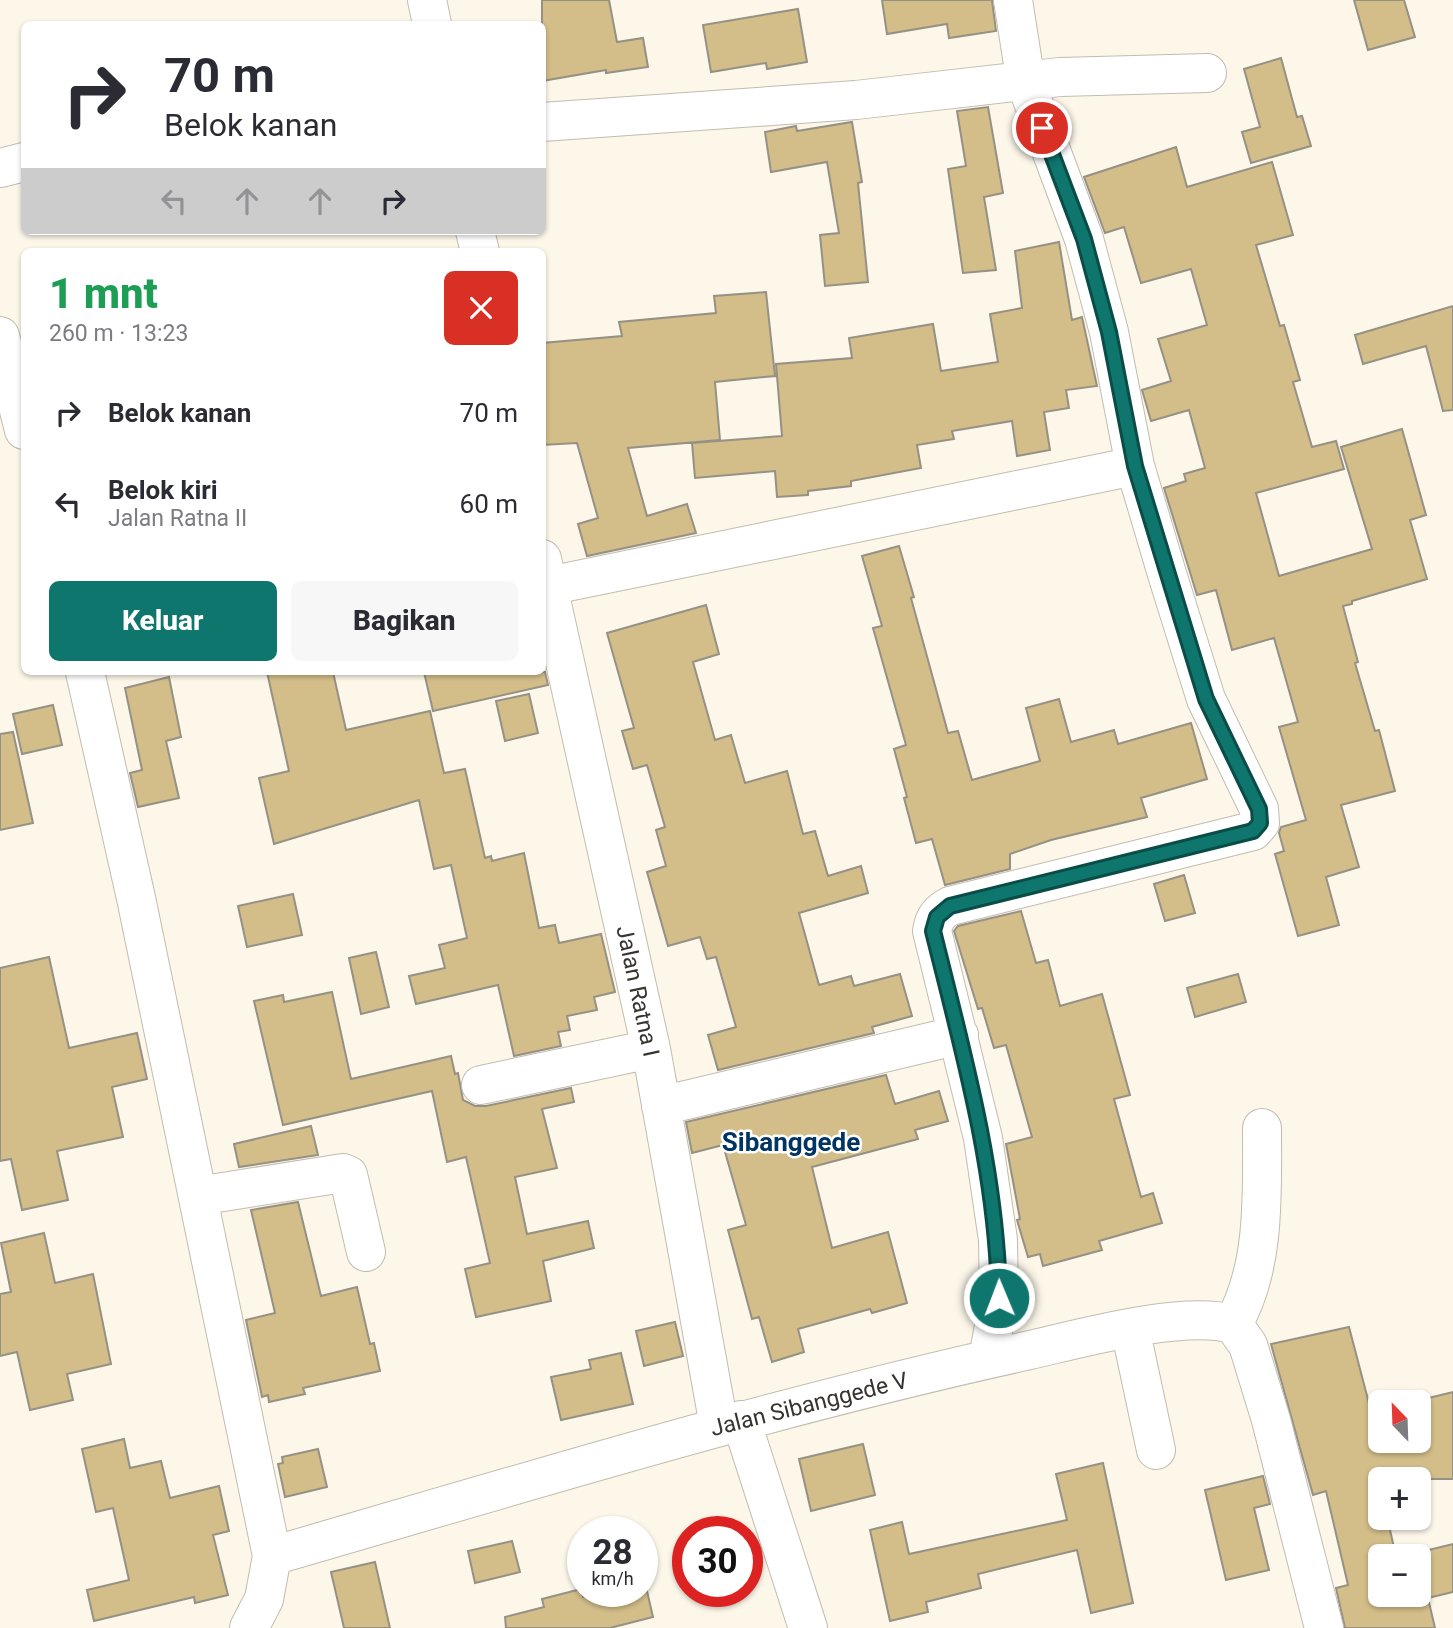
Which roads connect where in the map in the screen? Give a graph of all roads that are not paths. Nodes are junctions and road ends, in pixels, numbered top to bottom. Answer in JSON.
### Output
{"nodes":[{"id":1,"x":427,"y":0,"type":"edge"},
{"id":2,"x":1013,"y":0,"type":"edge"},
{"id":3,"x":431,"y":21,"type":"edge"},
{"id":4,"x":1207,"y":74,"type":"dead end"},
{"id":5,"x":1026,"y":83,"type":"junction"},
{"id":6,"x":546,"y":122,"type":"edge"},
{"id":7,"x":21,"y":163,"type":"edge"},
{"id":8,"x":0,"y":168,"type":"edge"},
{"id":9,"x":0,"y":336,"type":"edge"},
{"id":10,"x":21,"y":418,"type":"edge"},
{"id":11,"x":1135,"y":466,"type":"junction"},
{"id":12,"x":546,"y":572,"type":"edge"},
{"id":13,"x":546,"y":582,"type":"edge"},
{"id":14,"x":550,"y":624,"type":"edge"},
{"id":15,"x":86,"y":675,"type":"edge"},
{"id":16,"x":958,"y":1035,"type":"junction"},
{"id":17,"x":651,"y":1049,"type":"junction"},
{"id":18,"x":481,"y":1085,"type":"dead end"},
{"id":19,"x":661,"y":1106,"type":"junction"},
{"id":20,"x":1262,"y":1128,"type":"dead end"},
{"id":21,"x":198,"y":1196,"type":"junction"},
{"id":22,"x":366,"y":1252,"type":"dead end"},
{"id":23,"x":1233,"y":1324,"type":"junction"},
{"id":24,"x":1130,"y":1328,"type":"junction"},
{"id":25,"x":988,"y":1359,"type":"junction"},
{"id":26,"x":730,"y":1423,"type":"junction"},
{"id":27,"x":1156,"y":1450,"type":"dead end"},
{"id":28,"x":272,"y":1556,"type":"junction"},
{"id":29,"x":249,"y":1628,"type":"edge"},
{"id":30,"x":808,"y":1628,"type":"edge"},
{"id":31,"x":1324,"y":1628,"type":"edge"}],
"edges":[{"from":1,"to":3,"type":"street"},
{"from":2,"to":5,"type":"street"},
{"from":4,"to":5,"type":"street"},
{"from":5,"to":6,"type":"street"},
{"from":5,"to":11,"type":"street"},
{"from":7,"to":8,"type":"street"},
{"from":9,"to":10,"type":"street"},
{"from":11,"to":12,"type":"street"},
{"from":11,"to":16,"type":"street"},
{"from":13,"to":14,"type":"street","name":"Jalan Ratna I"},
{"from":14,"to":17,"type":"street","name":"Jalan Ratna I"},
{"from":15,"to":21,"type":"street"},
{"from":16,"to":19,"type":"street"},
{"from":16,"to":25,"type":"street"},
{"from":17,"to":18,"type":"street"},
{"from":17,"to":19,"type":"street","name":"Jalan Ratna I"},
{"from":19,"to":26,"type":"street","name":"Jalan Ratna I"},
{"from":20,"to":23,"type":"street"},
{"from":21,"to":22,"type":"street"},
{"from":21,"to":28,"type":"street"},
{"from":23,"to":24,"type":"street","name":"Jalan Sibanggede V"},
{"from":23,"to":31,"type":"street"},
{"from":24,"to":25,"type":"street","name":"Jalan Sibanggede V"},
{"from":24,"to":27,"type":"street"},
{"from":25,"to":26,"type":"street","name":"Jalan Sibanggede V"},
{"from":26,"to":28,"type":"street","name":"Jalan Sibanggede V"},
{"from":26,"to":30,"type":"street","name":"Jalan Ratna I"},
{"from":28,"to":29,"type":"street"}]}
